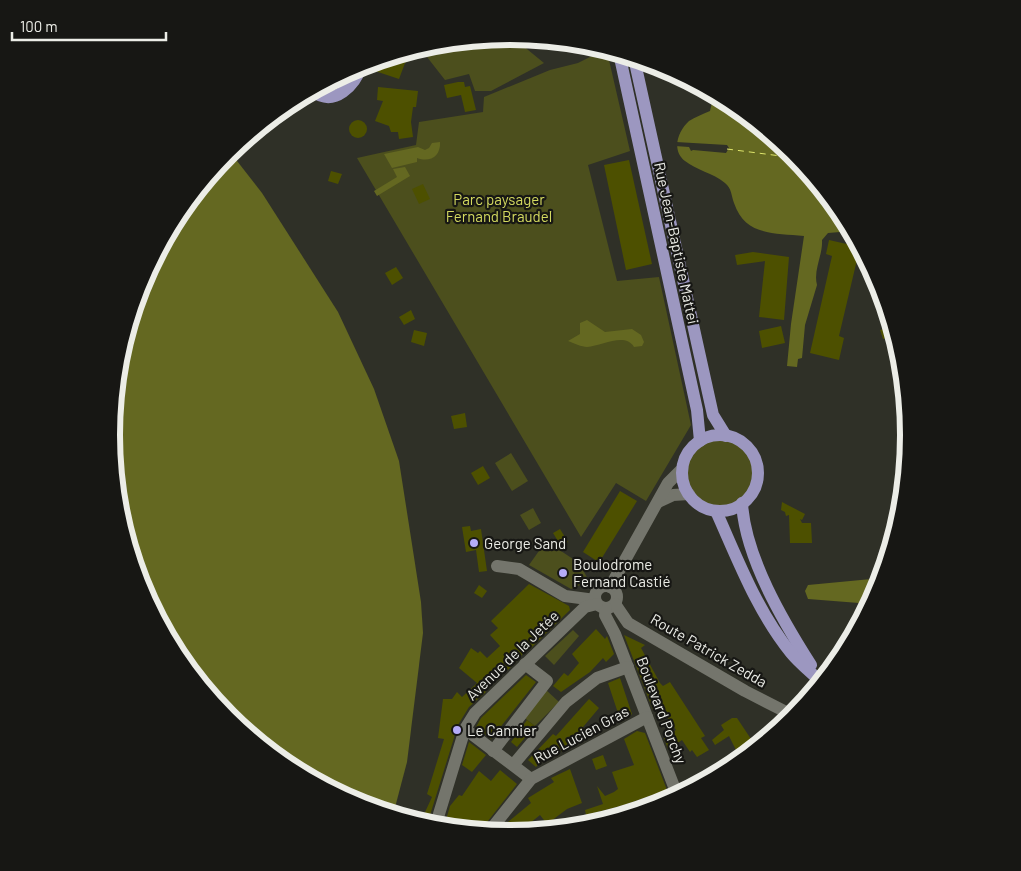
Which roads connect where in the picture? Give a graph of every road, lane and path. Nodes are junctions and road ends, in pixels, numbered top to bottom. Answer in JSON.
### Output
{"nodes":[{"id":1,"x":621,"y":61,"type":"edge"},
{"id":2,"x":636,"y":66,"type":"edge"},
{"id":3,"x":358,"y":76,"type":"edge"},
{"id":4,"x":320,"y":95,"type":"edge"},
{"id":5,"x":726,"y":436,"type":"junction"},
{"id":6,"x":700,"y":441,"type":"junction"},
{"id":7,"x":682,"y":469,"type":"junction"},
{"id":8,"x":689,"y":494,"type":"junction"},
{"id":9,"x":658,"y":502,"type":"junction"},
{"id":10,"x":742,"y":503,"type":"junction"},
{"id":11,"x":716,"y":511,"type":"junction"},
{"id":12,"x":497,"y":566,"type":"dead end"},
{"id":13,"x":610,"y":587,"type":"junction"},
{"id":14,"x":603,"y":604,"type":"junction"},
{"id":15,"x":622,"y":616,"type":"junction"},
{"id":16,"x":615,"y":634,"type":"junction"},
{"id":17,"x":525,"y":664,"type":"junction"},
{"id":18,"x":628,"y":667,"type":"junction"},
{"id":19,"x":818,"y":675,"type":"edge"},
{"id":20,"x":817,"y":677,"type":"edge"},
{"id":21,"x":787,"y":712,"type":"edge"},
{"id":22,"x":647,"y":717,"type":"junction"},
{"id":23,"x":465,"y":729,"type":"junction"},
{"id":24,"x":493,"y":751,"type":"junction"},
{"id":25,"x":513,"y":765,"type":"junction"},
{"id":26,"x":531,"y":779,"type":"junction"},
{"id":27,"x":675,"y":789,"type":"edge"},
{"id":28,"x":438,"y":819,"type":"edge"},
{"id":29,"x":494,"y":825,"type":"edge"}],
"edges":[{"from":1,"to":6,"type":"main road","name":"Rue Jean-Baptiste Mattei"},
{"from":2,"to":5,"type":"main road","name":"Rue Jean-Baptiste Mattei"},
{"from":3,"to":4,"type":"main road"},
{"from":5,"to":6,"type":"main road"},
{"from":5,"to":10,"type":"main road"},
{"from":6,"to":7,"type":"main road"},
{"from":7,"to":8,"type":"main road"},
{"from":7,"to":9,"type":"street"},
{"from":8,"to":9,"type":"street"},
{"from":8,"to":11,"type":"main road"},
{"from":9,"to":13,"type":"street"},
{"from":10,"to":11,"type":"main road"},
{"from":10,"to":19,"type":"main road"},
{"from":11,"to":20,"type":"main road"},
{"from":12,"to":14,"type":"street"},
{"from":13,"to":14,"type":"street"},
{"from":13,"to":14,"type":"street","name":"Avenue de la Jetée"},
{"from":14,"to":15,"type":"street","name":"Route Patrick Zedda"},
{"from":14,"to":16,"type":"street","name":"Boulevard Porchy"},
{"from":14,"to":17,"type":"street","name":"Avenue de la Jetée"},
{"from":15,"to":16,"type":"street"},
{"from":15,"to":21,"type":"street","name":"Route Patrick Zedda"},
{"from":16,"to":18,"type":"street","name":"Boulevard Porchy"},
{"from":17,"to":23,"type":"street","name":"Avenue de la Jetée"},
{"from":17,"to":24,"type":"street"},
{"from":18,"to":22,"type":"street","name":"Boulevard Porchy"},
{"from":18,"to":25,"type":"street"},
{"from":22,"to":26,"type":"street","name":"Rue Lucien Gras"},
{"from":22,"to":27,"type":"street","name":"Boulevard Porchy"},
{"from":23,"to":24,"type":"street"},
{"from":23,"to":28,"type":"street","name":"Avenue de la Jetée"},
{"from":24,"to":25,"type":"street"},
{"from":25,"to":26,"type":"street"},
{"from":26,"to":29,"type":"street"}]}
